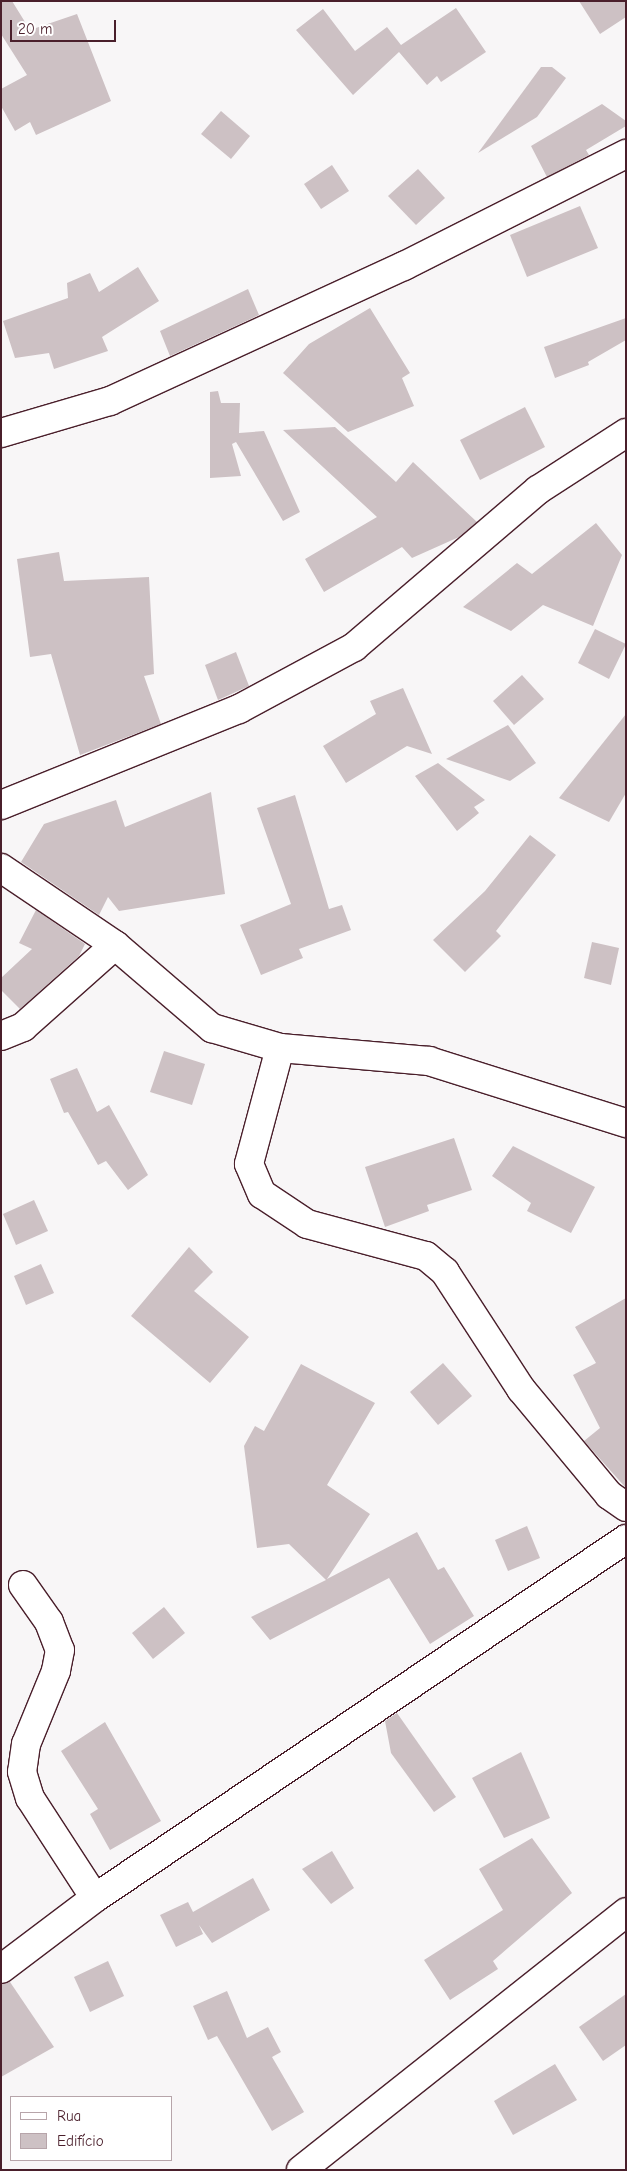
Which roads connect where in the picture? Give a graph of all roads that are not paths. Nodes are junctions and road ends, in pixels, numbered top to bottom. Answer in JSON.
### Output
{"nodes":[{"id":1,"x":626,"y":154,"type":"edge"},
{"id":2,"x":1,"y":432,"type":"edge"},
{"id":3,"x":626,"y":433,"type":"edge"},
{"id":4,"x":1,"y":805,"type":"edge"},
{"id":5,"x":1,"y":868,"type":"edge"},
{"id":6,"x":115,"y":945,"type":"junction"},
{"id":7,"x":1,"y":1036,"type":"edge"},
{"id":8,"x":280,"y":1048,"type":"junction"},
{"id":9,"x":626,"y":1123,"type":"edge"},
{"id":10,"x":626,"y":1507,"type":"edge"},
{"id":11,"x":626,"y":1539,"type":"edge"},
{"id":12,"x":23,"y":1585,"type":"dead end"},
{"id":13,"x":95,"y":1898,"type":"junction"},
{"id":14,"x":626,"y":1912,"type":"edge"},
{"id":15,"x":1,"y":1969,"type":"edge"},
{"id":16,"x":301,"y":2170,"type":"edge"}],
"edges":[{"from":1,"to":2,"type":"street"},
{"from":3,"to":4,"type":"street"},
{"from":5,"to":6,"type":"street"},
{"from":6,"to":7,"type":"street"},
{"from":6,"to":8,"type":"street"},
{"from":8,"to":9,"type":"street"},
{"from":8,"to":10,"type":"street"},
{"from":11,"to":13,"type":"street"},
{"from":12,"to":13,"type":"street"},
{"from":13,"to":15,"type":"street"},
{"from":14,"to":16,"type":"street"}]}
